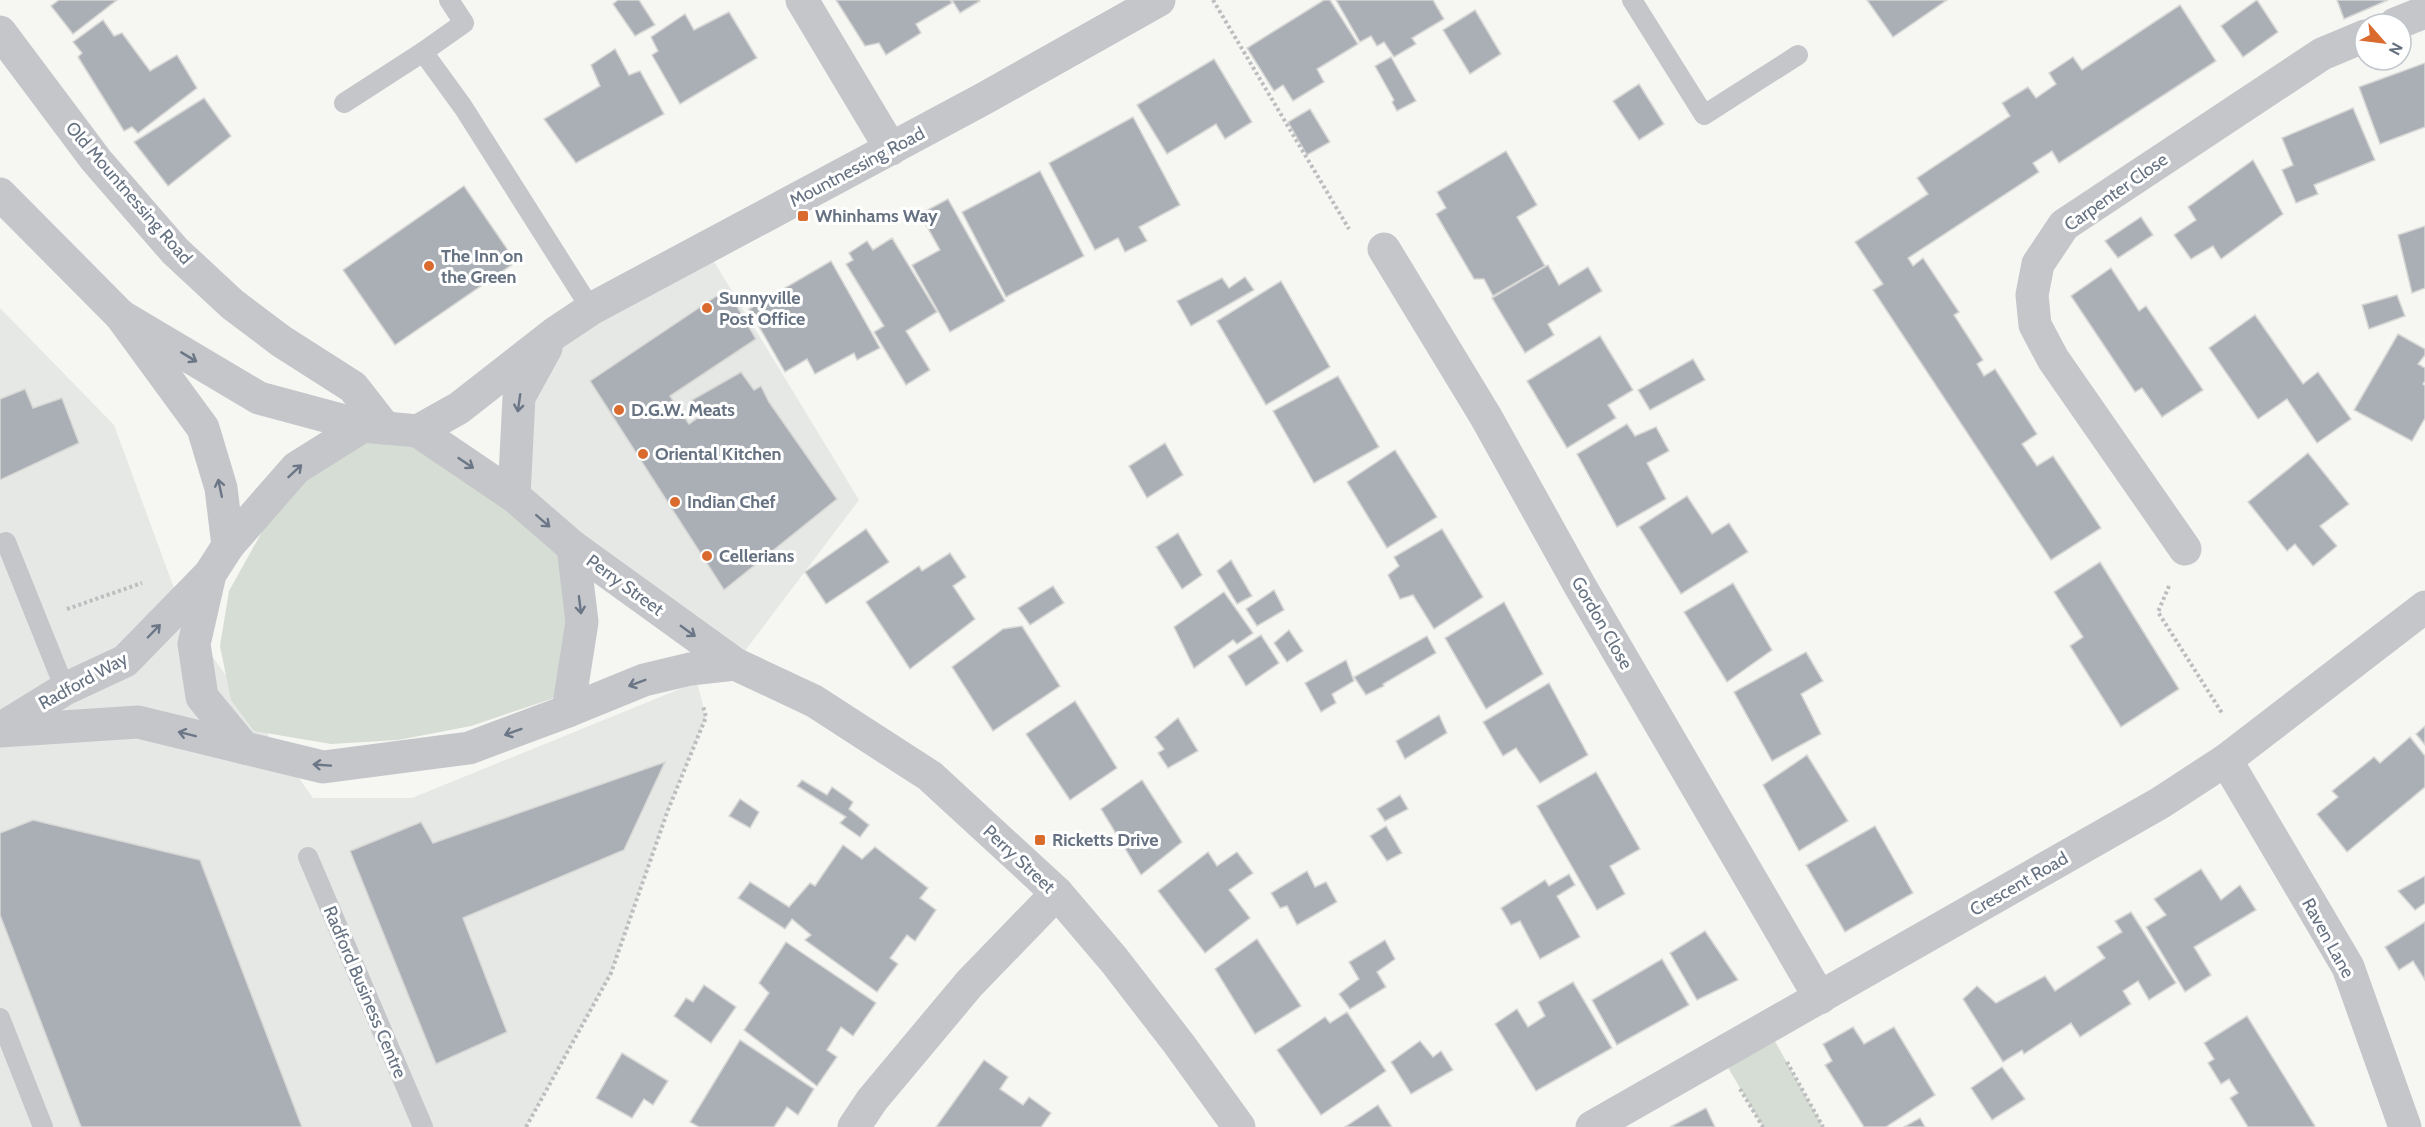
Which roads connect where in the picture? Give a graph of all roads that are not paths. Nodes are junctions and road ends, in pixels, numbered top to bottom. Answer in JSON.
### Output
{"nodes":[{"id":1,"x":449,"y":0,"type":"edge"},
{"id":2,"x":802,"y":0,"type":"edge"},
{"id":3,"x":1160,"y":0,"type":"edge"},
{"id":4,"x":1632,"y":0,"type":"edge"},
{"id":5,"x":0,"y":33,"type":"edge"},
{"id":6,"x":2353,"y":41,"type":"edge"},
{"id":7,"x":423,"y":52,"type":"junction"},
{"id":8,"x":1798,"y":55,"type":"dead end"},
{"id":9,"x":344,"y":103,"type":"dead end"},
{"id":10,"x":891,"y":149,"type":"junction"},
{"id":11,"x":0,"y":194,"type":"edge"},
{"id":12,"x":1384,"y":249,"type":"road end"},
{"id":13,"x":591,"y":309,"type":"junction"},
{"id":14,"x":121,"y":316,"type":"junction"},
{"id":15,"x":555,"y":333,"type":"junction"},
{"id":16,"x":374,"y":427,"type":"junction"},
{"id":17,"x":418,"y":431,"type":"junction"},
{"id":18,"x":514,"y":496,"type":"junction"},
{"id":19,"x":0,"y":544,"type":"edge"},
{"id":20,"x":228,"y":546,"type":"junction"},
{"id":21,"x":573,"y":547,"type":"junction"},
{"id":22,"x":2185,"y":549,"type":"road end"},
{"id":23,"x":210,"y":574,"type":"junction"},
{"id":24,"x":2425,"y":607,"type":"edge"},
{"id":25,"x":735,"y":664,"type":"junction"},
{"id":26,"x":65,"y":689,"type":"junction"},
{"id":27,"x":568,"y":711,"type":"junction"},
{"id":28,"x":0,"y":730,"type":"edge"},
{"id":29,"x":244,"y":748,"type":"junction"},
{"id":30,"x":2235,"y":753,"type":"junction"},
{"id":31,"x":308,"y":857,"type":"dead end"},
{"id":32,"x":1056,"y":894,"type":"junction"},
{"id":33,"x":1820,"y":998,"type":"junction"},
{"id":34,"x":0,"y":1018,"type":"edge"},
{"id":35,"x":43,"y":1127,"type":"edge"},
{"id":36,"x":423,"y":1127,"type":"edge"},
{"id":37,"x":854,"y":1127,"type":"edge"},
{"id":38,"x":1239,"y":1127,"type":"edge"},
{"id":39,"x":1592,"y":1127,"type":"edge"},
{"id":40,"x":2405,"y":1127,"type":"edge"}],
"edges":[{"from":1,"to":7,"type":"lane"},
{"from":2,"to":10,"type":"street"},
{"from":3,"to":10,"type":"street","name":"Mountnessing Road"},
{"from":4,"to":8,"type":"lane"},
{"from":5,"to":16,"type":"street","name":"Old Mountnessing Road"},
{"from":6,"to":22,"type":"street","name":"Carpenter Close"},
{"from":7,"to":9,"type":"lane"},
{"from":7,"to":13,"type":"lane"},
{"from":10,"to":13,"type":"street","name":"Mountnessing Road"},
{"from":11,"to":14,"type":"street"},
{"from":12,"to":33,"type":"street","name":"Gordon Close"},
{"from":13,"to":15,"type":"street","name":"Mountnessing Road"},
{"from":14,"to":16,"type":"street","one_way":true},
{"from":20,"to":14,"type":"street","one_way":true},
{"from":15,"to":17,"type":"street","name":"Mountnessing Road"},
{"from":15,"to":18,"type":"street","name":"Mountnessing Road","one_way":true},
{"from":16,"to":17,"type":"street"},
{"from":20,"to":16,"type":"street","one_way":true},
{"from":17,"to":18,"type":"street","one_way":true},
{"from":18,"to":21,"type":"street","one_way":true},
{"from":19,"to":26,"type":"lane"},
{"from":20,"to":23,"type":"street"},
{"from":21,"to":25,"type":"street","name":"Perry Street","one_way":true},
{"from":21,"to":27,"type":"street","one_way":true},
{"from":26,"to":23,"type":"street","name":"Radford Way","one_way":true},
{"from":23,"to":29,"type":"street"},
{"from":24,"to":30,"type":"street","name":"Crescent Road"},
{"from":25,"to":27,"type":"street","one_way":true},
{"from":25,"to":32,"type":"street","name":"Perry Street"},
{"from":26,"to":28,"type":"street","name":"Radford Way"},
{"from":27,"to":29,"type":"street","one_way":true},
{"from":29,"to":28,"type":"street","name":"Radford Way","one_way":true},
{"from":30,"to":33,"type":"street","name":"Crescent Road"},
{"from":30,"to":40,"type":"street","name":"Raven Lane"},
{"from":31,"to":36,"type":"lane","name":"Radford Business Centre"},
{"from":32,"to":37,"type":"street"},
{"from":32,"to":38,"type":"street","name":"Perry Street"},
{"from":33,"to":39,"type":"street","name":"Crescent Road"},
{"from":34,"to":35,"type":"lane"}]}
